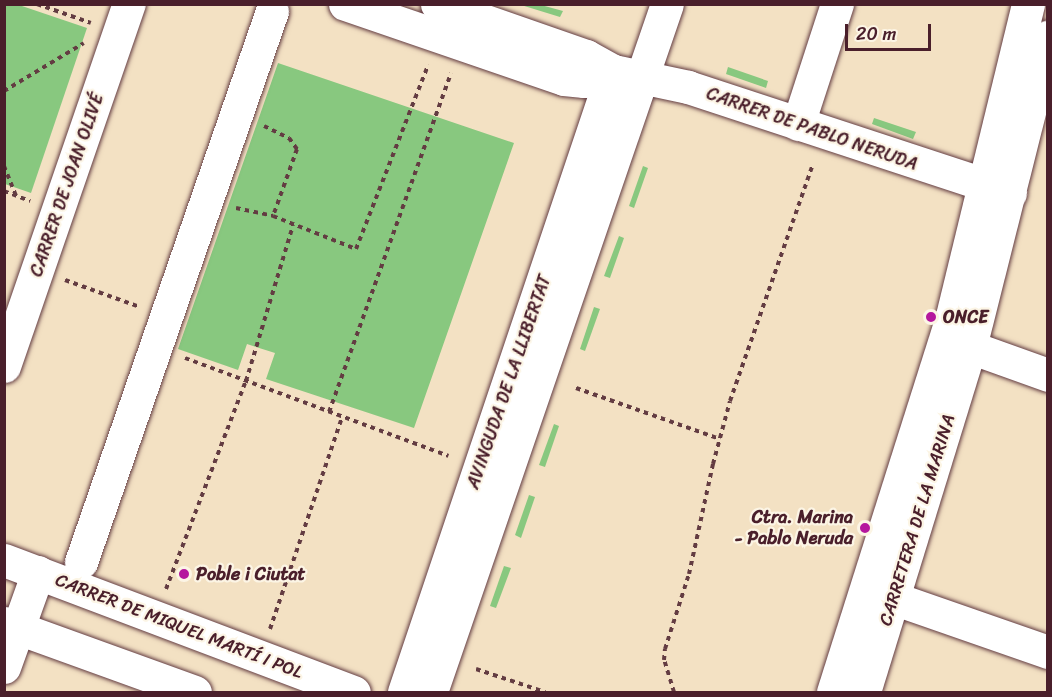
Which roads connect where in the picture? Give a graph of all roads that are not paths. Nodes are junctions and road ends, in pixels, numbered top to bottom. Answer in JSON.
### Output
{"nodes":[{"id":1,"x":129,"y":4,"type":"edge"},
{"id":2,"x":345,"y":4,"type":"edge"},
{"id":3,"x":437,"y":4,"type":"edge"},
{"id":4,"x":667,"y":4,"type":"edge"},
{"id":5,"x":837,"y":4,"type":"edge"},
{"id":6,"x":1028,"y":4,"type":"edge"},
{"id":7,"x":272,"y":11,"type":"dead end"},
{"id":8,"x":1047,"y":37,"type":"edge"},
{"id":9,"x":628,"y":75,"type":"junction"},
{"id":10,"x":1010,"y":81,"type":"junction"},
{"id":11,"x":1038,"y":122,"type":"edge"},
{"id":12,"x":798,"y":124,"type":"junction"},
{"id":13,"x":998,"y":190,"type":"junction"},
{"id":14,"x":955,"y":351,"type":"junction"},
{"id":15,"x":4,"y":366,"type":"edge"},
{"id":16,"x":1047,"y":375,"type":"edge"},
{"id":17,"x":4,"y":560,"type":"edge"},
{"id":18,"x":81,"y":562,"type":"dead end"},
{"id":19,"x":38,"y":573,"type":"junction"},
{"id":20,"x":893,"y":598,"type":"junction"},
{"id":21,"x":11,"y":626,"type":"edge"},
{"id":22,"x":1047,"y":652,"type":"edge"},
{"id":23,"x":4,"y":667,"type":"edge"},
{"id":24,"x":195,"y":693,"type":"edge"},
{"id":25,"x":354,"y":693,"type":"edge"},
{"id":26,"x":404,"y":693,"type":"edge"},
{"id":27,"x":431,"y":693,"type":"edge"},
{"id":28,"x":833,"y":693,"type":"edge"},
{"id":29,"x":864,"y":693,"type":"edge"}],
"edges":[{"from":1,"to":15,"type":"street","name":"CARRER DE JOAN OLIVÉ"},
{"from":2,"to":9,"type":"street"},
{"from":3,"to":9,"type":"street","name":"CARRER DE PABLO NERUDA"},
{"from":4,"to":9,"type":"street"},
{"from":5,"to":12,"type":"street"},
{"from":6,"to":10,"type":"street","name":"CARRETERA DE LA MARINA"},
{"from":7,"to":18,"type":"street"},
{"from":8,"to":11,"type":"street","name":"CARRETERA DE LA MARINA"},
{"from":9,"to":12,"type":"street","name":"CARRER DE PABLO NERUDA"},
{"from":9,"to":26,"type":"street","name":"AVINGUDA DE LA LLIBERTAT"},
{"from":9,"to":27,"type":"street","name":"AVINGUDA DE LA LLIBERTAT"},
{"from":10,"to":11,"type":"street"},
{"from":10,"to":13,"type":"street","name":"CARRETERA DE LA MARINA"},
{"from":11,"to":13,"type":"street","name":"CARRETERA DE LA MARINA"},
{"from":12,"to":13,"type":"street","name":"CARRER DE PABLO NERUDA"},
{"from":13,"to":14,"type":"street","name":"CARRETERA DE LA MARINA"},
{"from":13,"to":14,"type":"street","name":"CARRETERA DE LA MARINA"},
{"from":14,"to":16,"type":"street"},
{"from":14,"to":20,"type":"street","name":"CARRETERA DE LA MARINA"},
{"from":14,"to":28,"type":"street","name":"CARRETERA DE LA MARINA"},
{"from":17,"to":19,"type":"street","name":"CARRER DE MIQUEL MARTÍ I POL"},
{"from":19,"to":21,"type":"street"},
{"from":19,"to":25,"type":"street","name":"CARRER DE MIQUEL MARTÍ I POL"},
{"from":20,"to":22,"type":"street"},
{"from":20,"to":29,"type":"street","name":"CARRETERA DE LA MARINA"},
{"from":21,"to":23,"type":"street"},
{"from":21,"to":24,"type":"street"}]}
